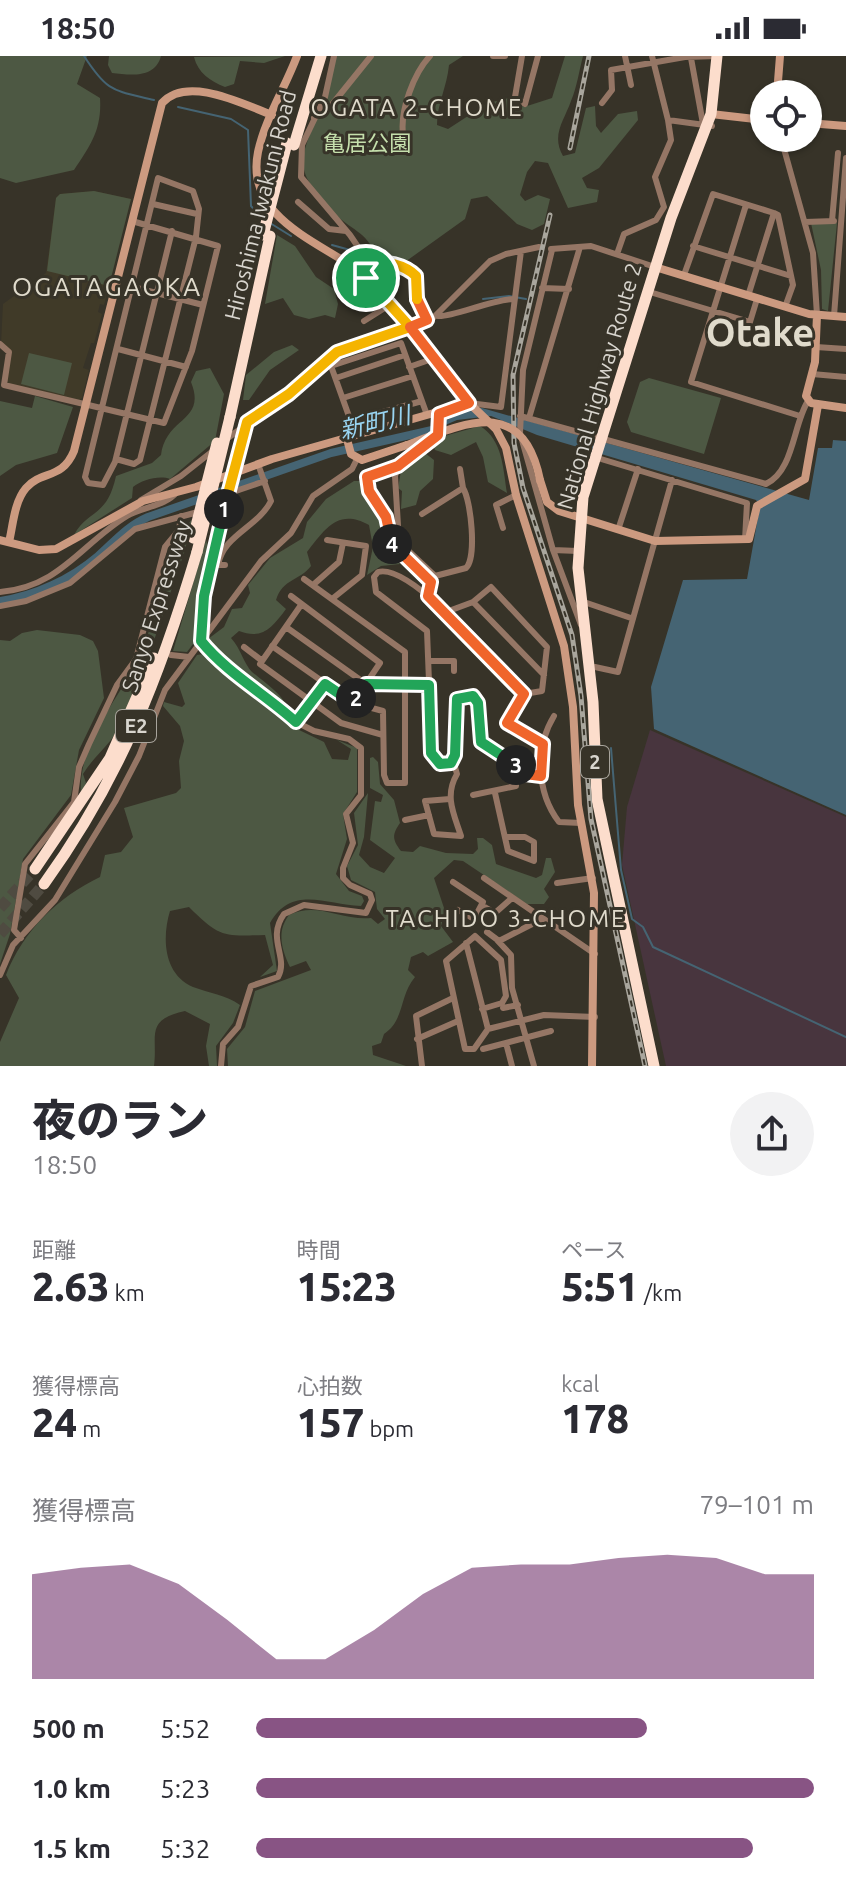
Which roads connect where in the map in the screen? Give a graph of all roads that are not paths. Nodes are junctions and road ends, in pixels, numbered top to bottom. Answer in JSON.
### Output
{"nodes":[{"id":1,"x":297,"y":56,"type":"edge"},
{"id":2,"x":314,"y":56,"type":"edge"},
{"id":3,"x":323,"y":56,"type":"edge"},
{"id":4,"x":334,"y":56,"type":"edge"},
{"id":5,"x":371,"y":56,"type":"edge"},
{"id":6,"x":430,"y":56,"type":"edge"},
{"id":7,"x":493,"y":56,"type":"edge"},
{"id":8,"x":505,"y":56,"type":"edge"},
{"id":9,"x":522,"y":56,"type":"edge"},
{"id":10,"x":538,"y":56,"type":"edge"},
{"id":11,"x":625,"y":56,"type":"edge"},
{"id":12,"x":652,"y":56,"type":"edge"},
{"id":13,"x":717,"y":56,"type":"edge"},
{"id":14,"x":724,"y":56,"type":"edge"},
{"id":15,"x":780,"y":56,"type":"edge"},
{"id":16,"x":687,"y":57,"type":"edge"},
{"id":17,"x":653,"y":65,"type":"junction"},
{"id":18,"x":627,"y":68,"type":"junction"},
{"id":19,"x":778,"y":80,"type":"edge"},
{"id":20,"x":631,"y":85,"type":"dead end"},
{"id":21,"x":602,"y":103,"type":"dead end"},
{"id":22,"x":272,"y":115,"type":"junction"},
{"id":23,"x":314,"y":118,"type":"junction"},
{"id":24,"x":668,"y":120,"type":"junction"},
{"id":25,"x":750,"y":120,"type":"edge"},
{"id":26,"x":710,"y":121,"type":"junction"},
{"id":27,"x":822,"y":124,"type":"edge"},
{"id":28,"x":846,"y":126,"type":"edge"},
{"id":29,"x":396,"y":142,"type":"dead end"},
{"id":30,"x":290,"y":144,"type":"junction"},
{"id":31,"x":785,"y":152,"type":"edge"},
{"id":32,"x":838,"y":153,"type":"dead end"},
{"id":33,"x":846,"y":158,"type":"edge"},
{"id":34,"x":298,"y":202,"type":"dead end"},
{"id":35,"x":153,"y":204,"type":"junction"},
{"id":36,"x":746,"y":205,"type":"junction"},
{"id":37,"x":774,"y":213,"type":"junction"},
{"id":38,"x":197,"y":214,"type":"junction"},
{"id":39,"x":132,"y":221,"type":"junction"},
{"id":40,"x":832,"y":221,"type":"junction"},
{"id":41,"x":805,"y":222,"type":"junction"},
{"id":42,"x":844,"y":222,"type":"edge"},
{"id":43,"x":148,"y":225,"type":"junction"},
{"id":44,"x":172,"y":231,"type":"junction"},
{"id":45,"x":346,"y":231,"type":"junction"},
{"id":46,"x":196,"y":237,"type":"junction"},
{"id":47,"x":693,"y":246,"type":"junction"},
{"id":48,"x":539,"y":247,"type":"dead end"},
{"id":49,"x":580,"y":247,"type":"junction"},
{"id":50,"x":521,"y":251,"type":"junction"},
{"id":51,"x":617,"y":254,"type":"junction"},
{"id":52,"x":730,"y":258,"type":"junction"},
{"id":53,"x":369,"y":264,"type":"junction"},
{"id":54,"x":757,"y":267,"type":"junction"},
{"id":55,"x":658,"y":268,"type":"junction"},
{"id":56,"x":684,"y":275,"type":"junction"},
{"id":57,"x":791,"y":276,"type":"junction"},
{"id":58,"x":366,"y":278,"type":"junction"},
{"id":59,"x":133,"y":287,"type":"junction"},
{"id":60,"x":720,"y":287,"type":"junction"},
{"id":61,"x":542,"y":288,"type":"junction"},
{"id":62,"x":569,"y":289,"type":"junction"},
{"id":63,"x":156,"y":293,"type":"junction"},
{"id":64,"x":653,"y":293,"type":"junction"},
{"id":65,"x":753,"y":297,"type":"junction"},
{"id":66,"x":180,"y":299,"type":"junction"},
{"id":67,"x":513,"y":299,"type":"junction"},
{"id":68,"x":391,"y":304,"type":"junction"},
{"id":69,"x":203,"y":305,"type":"junction"},
{"id":70,"x":785,"y":307,"type":"junction"},
{"id":71,"x":713,"y":311,"type":"junction"},
{"id":72,"x":817,"y":315,"type":"junction"},
{"id":73,"x":438,"y":316,"type":"junction"},
{"id":74,"x":834,"y":316,"type":"junction"},
{"id":75,"x":846,"y":317,"type":"edge"},
{"id":76,"x":427,"y":320,"type":"junction"},
{"id":77,"x":364,"y":321,"type":"dead end"},
{"id":78,"x":410,"y":327,"type":"junction"},
{"id":79,"x":0,"y":344,"type":"edge"},
{"id":80,"x":816,"y":347,"type":"junction"},
{"id":81,"x":118,"y":349,"type":"junction"},
{"id":82,"x":846,"y":349,"type":"edge"},
{"id":83,"x":141,"y":355,"type":"junction"},
{"id":84,"x":405,"y":355,"type":"junction"},
{"id":85,"x":432,"y":359,"type":"junction"},
{"id":86,"x":165,"y":361,"type":"junction"},
{"id":87,"x":186,"y":367,"type":"junction"},
{"id":88,"x":238,"y":367,"type":"junction"},
{"id":89,"x":409,"y":367,"type":"junction"},
{"id":90,"x":812,"y":374,"type":"junction"},
{"id":91,"x":413,"y":376,"type":"junction"},
{"id":92,"x":846,"y":377,"type":"edge"},
{"id":93,"x":336,"y":378,"type":"junction"},
{"id":94,"x":343,"y":398,"type":"junction"},
{"id":95,"x":422,"y":401,"type":"junction"},
{"id":96,"x":808,"y":401,"type":"junction"},
{"id":97,"x":470,"y":405,"type":"junction"},
{"id":98,"x":818,"y":405,"type":"junction"},
{"id":99,"x":86,"y":406,"type":"junction"},
{"id":100,"x":846,"y":408,"type":"edge"},
{"id":101,"x":102,"y":410,"type":"junction"},
{"id":102,"x":126,"y":416,"type":"junction"},
{"id":103,"x":439,"y":416,"type":"junction"},
{"id":104,"x":800,"y":416,"type":"junction"},
{"id":105,"x":428,"y":417,"type":"junction"},
{"id":106,"x":520,"y":417,"type":"junction"},
{"id":107,"x":529,"y":418,"type":"junction"},
{"id":108,"x":351,"y":421,"type":"junction"},
{"id":109,"x":150,"y":422,"type":"junction"},
{"id":110,"x":247,"y":422,"type":"junction"},
{"id":111,"x":350,"y":439,"type":"junction"},
{"id":112,"x":604,"y":440,"type":"junction"},
{"id":113,"x":354,"y":456,"type":"junction"},
{"id":114,"x":600,"y":457,"type":"junction"},
{"id":115,"x":116,"y":459,"type":"junction"},
{"id":116,"x":259,"y":465,"type":"junction"},
{"id":117,"x":398,"y":466,"type":"junction"},
{"id":118,"x":460,"y":469,"type":"dead end"},
{"id":119,"x":638,"y":469,"type":"junction"},
{"id":120,"x":233,"y":475,"type":"junction"},
{"id":121,"x":264,"y":480,"type":"junction"},
{"id":122,"x":672,"y":480,"type":"junction"},
{"id":123,"x":463,"y":488,"type":"junction"},
{"id":124,"x":177,"y":492,"type":"junction"},
{"id":125,"x":227,"y":493,"type":"junction"},
{"id":126,"x":516,"y":495,"type":"junction"},
{"id":127,"x":139,"y":503,"type":"junction"},
{"id":128,"x":225,"y":506,"type":"junction"},
{"id":129,"x":422,"y":514,"type":"dead end"},
{"id":130,"x":181,"y":516,"type":"junction"},
{"id":131,"x":583,"y":518,"type":"junction"},
{"id":132,"x":503,"y":528,"type":"dead end"},
{"id":133,"x":618,"y":530,"type":"junction"},
{"id":134,"x":3,"y":539,"type":"edge"},
{"id":135,"x":327,"y":540,"type":"dead end"},
{"id":136,"x":745,"y":540,"type":"junction"},
{"id":137,"x":655,"y":541,"type":"junction"},
{"id":138,"x":343,"y":543,"type":"junction"},
{"id":139,"x":553,"y":550,"type":"junction"},
{"id":140,"x":193,"y":551,"type":"junction"},
{"id":141,"x":578,"y":551,"type":"junction"},
{"id":142,"x":225,"y":565,"type":"dead end"},
{"id":143,"x":304,"y":579,"type":"dead end"},
{"id":144,"x":313,"y":585,"type":"junction"},
{"id":145,"x":0,"y":592,"type":"edge"},
{"id":146,"x":291,"y":596,"type":"dead end"},
{"id":147,"x":428,"y":596,"type":"junction"},
{"id":148,"x":332,"y":599,"type":"junction"},
{"id":149,"x":473,"y":602,"type":"junction"},
{"id":150,"x":579,"y":602,"type":"junction"},
{"id":151,"x":301,"y":605,"type":"junction"},
{"id":152,"x":0,"y":606,"type":"edge"},
{"id":153,"x":446,"y":612,"type":"junction"},
{"id":154,"x":631,"y":618,"type":"junction"},
{"id":155,"x":286,"y":627,"type":"junction"},
{"id":156,"x":201,"y":641,"type":"junction"},
{"id":157,"x":272,"y":646,"type":"junction"},
{"id":158,"x":244,"y":647,"type":"dead end"},
{"id":159,"x":137,"y":654,"type":"junction"},
{"id":160,"x":150,"y":655,"type":"dead end"},
{"id":161,"x":171,"y":655,"type":"dead end"},
{"id":162,"x":189,"y":657,"type":"junction"},
{"id":163,"x":261,"y":660,"type":"junction"},
{"id":164,"x":429,"y":661,"type":"junction"},
{"id":165,"x":595,"y":667,"type":"junction"},
{"id":166,"x":454,"y":671,"type":"dead end"},
{"id":167,"x":544,"y":675,"type":"junction"},
{"id":168,"x":325,"y":684,"type":"junction"},
{"id":169,"x":366,"y":684,"type":"junction"},
{"id":170,"x":429,"y":685,"type":"junction"},
{"id":171,"x":405,"y":686,"type":"junction"},
{"id":172,"x":524,"y":694,"type":"junction"},
{"id":173,"x":312,"y":702,"type":"junction"},
{"id":174,"x":353,"y":703,"type":"junction"},
{"id":175,"x":554,"y":716,"type":"dead end"},
{"id":176,"x":296,"y":722,"type":"junction"},
{"id":177,"x":383,"y":735,"type":"junction"},
{"id":178,"x":543,"y":744,"type":"junction"},
{"id":179,"x":453,"y":760,"type":"junction"},
{"id":180,"x":517,"y":773,"type":"junction"},
{"id":181,"x":541,"y":776,"type":"junction"},
{"id":182,"x":495,"y":793,"type":"junction"},
{"id":183,"x":473,"y":795,"type":"dead end"},
{"id":184,"x":450,"y":799,"type":"junction"},
{"id":185,"x":429,"y":815,"type":"junction"},
{"id":186,"x":405,"y":820,"type":"dead end"},
{"id":187,"x":581,"y":823,"type":"junction"},
{"id":188,"x":506,"y":837,"type":"junction"},
{"id":189,"x":35,"y":869,"type":"tunnel mouth"},
{"id":190,"x":484,"y":878,"type":"dead end"},
{"id":191,"x":593,"y":878,"type":"junction"},
{"id":192,"x":453,"y":882,"type":"dead end"},
{"id":193,"x":557,"y":883,"type":"dead end"},
{"id":194,"x":44,"y":884,"type":"tunnel mouth"},
{"id":195,"x":512,"y":898,"type":"junction"},
{"id":196,"x":483,"y":906,"type":"junction"},
{"id":197,"x":458,"y":910,"type":"dead end"},
{"id":198,"x":542,"y":919,"type":"junction"},
{"id":199,"x":487,"y":932,"type":"dead end"},
{"id":200,"x":21,"y":938,"type":"junction"},
{"id":201,"x":497,"y":940,"type":"junction"},
{"id":202,"x":466,"y":943,"type":"junction"},
{"id":203,"x":595,"y":954,"type":"junction"},
{"id":204,"x":0,"y":975,"type":"edge"},
{"id":205,"x":453,"y":998,"type":"junction"},
{"id":206,"x":518,"y":1005,"type":"junction"},
{"id":207,"x":503,"y":1008,"type":"dead end"},
{"id":208,"x":482,"y":1009,"type":"junction"},
{"id":209,"x":595,"y":1017,"type":"junction"},
{"id":210,"x":458,"y":1021,"type":"junction"},
{"id":211,"x":522,"y":1021,"type":"junction"},
{"id":212,"x":488,"y":1029,"type":"junction"},
{"id":213,"x":551,"y":1031,"type":"dead end"},
{"id":214,"x":527,"y":1038,"type":"junction"},
{"id":215,"x":417,"y":1039,"type":"junction"},
{"id":216,"x":506,"y":1043,"type":"junction"},
{"id":217,"x":483,"y":1049,"type":"dead end"},
{"id":218,"x":221,"y":1066,"type":"edge"},
{"id":219,"x":422,"y":1066,"type":"edge"},
{"id":220,"x":512,"y":1066,"type":"edge"},
{"id":221,"x":534,"y":1066,"type":"edge"},
{"id":222,"x":592,"y":1066,"type":"edge"},
{"id":223,"x":656,"y":1066,"type":"edge"}],
"edges":[{"from":1,"to":22,"type":"street"},
{"from":2,"to":30,"type":"highway","name":"Hiroshima Iwakuni Road","number":"E2"},
{"from":3,"to":30,"type":"highway","name":"Hiroshima Iwakuni Road","number":"E2"},
{"from":4,"to":23,"type":"street"},
{"from":5,"to":23,"type":"street"},
{"from":6,"to":29,"type":"street"},
{"from":7,"to":8,"type":"street"},
{"from":9,"to":10,"type":"street"},
{"from":11,"to":18,"type":"street"},
{"from":12,"to":17,"type":"street"},
{"from":13,"to":16,"type":"street"},
{"from":13,"to":26,"type":"highway","name":"National Highway Route 2","number":"2"},
{"from":14,"to":26,"type":"highway","name":"National Highway Route 2","number":"2"},
{"from":15,"to":19,"type":"street"},
{"from":16,"to":17,"type":"street"},
{"from":16,"to":26,"type":"street"},
{"from":17,"to":18,"type":"street"},
{"from":17,"to":24,"type":"street"},
{"from":18,"to":20,"type":"street"},
{"from":18,"to":21,"type":"street"},
{"from":22,"to":39,"type":"street"},
{"from":22,"to":58,"type":"street"},
{"from":23,"to":45,"type":"street"},
{"from":24,"to":26,"type":"street"},
{"from":24,"to":51,"type":"street"},
{"from":25,"to":26,"type":"street"},
{"from":26,"to":55,"type":"highway","name":"National Highway Route 2","number":"2"},
{"from":27,"to":28,"type":"street"},
{"from":30,"to":88,"type":"highway","name":"Hiroshima Iwakuni Road","number":"E2"},
{"from":31,"to":41,"type":"street"},
{"from":32,"to":40,"type":"street"},
{"from":33,"to":42,"type":"street"},
{"from":34,"to":45,"type":"street"},
{"from":35,"to":38,"type":"street"},
{"from":35,"to":38,"type":"street"},
{"from":35,"to":43,"type":"street"},
{"from":36,"to":37,"type":"street"},
{"from":36,"to":47,"type":"street"},
{"from":36,"to":52,"type":"street"},
{"from":37,"to":54,"type":"street"},
{"from":37,"to":57,"type":"street"},
{"from":38,"to":46,"type":"street"},
{"from":39,"to":43,"type":"street"},
{"from":39,"to":99,"type":"street"},
{"from":40,"to":41,"type":"street"},
{"from":40,"to":42,"type":"street"},
{"from":41,"to":72,"type":"street"},
{"from":42,"to":74,"type":"street"},
{"from":43,"to":44,"type":"street"},
{"from":43,"to":59,"type":"street"},
{"from":44,"to":46,"type":"street"},
{"from":44,"to":63,"type":"street"},
{"from":45,"to":53,"type":"street"},
{"from":46,"to":66,"type":"street"},
{"from":46,"to":69,"type":"street"},
{"from":47,"to":52,"type":"street"},
{"from":47,"to":56,"type":"street"},
{"from":48,"to":50,"type":"street"},
{"from":49,"to":51,"type":"street"},
{"from":49,"to":61,"type":"street"},
{"from":49,"to":62,"type":"street"},
{"from":50,"to":67,"type":"street"},
{"from":50,"to":73,"type":"street"},
{"from":51,"to":55,"type":"street"},
{"from":52,"to":54,"type":"street"},
{"from":52,"to":60,"type":"street"},
{"from":53,"to":58,"type":"street"},
{"from":53,"to":76,"type":"street"},
{"from":54,"to":57,"type":"street"},
{"from":54,"to":65,"type":"street"},
{"from":55,"to":56,"type":"street"},
{"from":55,"to":64,"type":"highway","name":"National Highway Route 2","number":"2"},
{"from":55,"to":112,"type":"highway","name":"National Highway Route 2","number":"2"},
{"from":56,"to":60,"type":"street"},
{"from":57,"to":70,"type":"street"},
{"from":58,"to":68,"type":"street"},
{"from":59,"to":63,"type":"street"},
{"from":59,"to":81,"type":"street"},
{"from":60,"to":65,"type":"street"},
{"from":60,"to":71,"type":"street"},
{"from":61,"to":62,"type":"street"},
{"from":61,"to":106,"type":"street"},
{"from":62,"to":107,"type":"street"},
{"from":63,"to":66,"type":"street"},
{"from":63,"to":83,"type":"street"},
{"from":64,"to":71,"type":"street"},
{"from":64,"to":112,"type":"highway","name":"National Highway Route 2","number":"2"},
{"from":65,"to":70,"type":"street"},
{"from":65,"to":71,"type":"street"},
{"from":66,"to":69,"type":"street"},
{"from":66,"to":86,"type":"street"},
{"from":67,"to":73,"type":"street"},
{"from":67,"to":97,"type":"street"},
{"from":68,"to":77,"type":"street"},
{"from":68,"to":78,"type":"street"},
{"from":69,"to":87,"type":"street"},
{"from":70,"to":72,"type":"street"},
{"from":71,"to":104,"type":"street"},
{"from":72,"to":74,"type":"street"},
{"from":72,"to":80,"type":"street"},
{"from":73,"to":76,"type":"street"},
{"from":74,"to":75,"type":"street"},
{"from":76,"to":78,"type":"street"},
{"from":78,"to":85,"type":"street"},
{"from":78,"to":97,"type":"street"},
{"from":78,"to":110,"type":"street"},
{"from":79,"to":99,"type":"street"},
{"from":80,"to":82,"type":"street"},
{"from":80,"to":90,"type":"street"},
{"from":81,"to":83,"type":"street"},
{"from":81,"to":101,"type":"street"},
{"from":83,"to":86,"type":"street"},
{"from":83,"to":102,"type":"street"},
{"from":84,"to":89,"type":"street"},
{"from":84,"to":93,"type":"street"},
{"from":84,"to":93,"type":"street"},
{"from":85,"to":89,"type":"street"},
{"from":85,"to":97,"type":"street"},
{"from":86,"to":87,"type":"street"},
{"from":86,"to":109,"type":"street"},
{"from":87,"to":109,"type":"street"},
{"from":88,"to":140,"type":"highway","name":"Sanyo Expressway","number":"E2","bridge":true},
{"from":88,"to":140,"type":"highway","name":"Sanyo Expressway","number":"E2","bridge":true},
{"from":89,"to":91,"type":"street"},
{"from":90,"to":92,"type":"street"},
{"from":90,"to":96,"type":"street"},
{"from":91,"to":94,"type":"street"},
{"from":91,"to":95,"type":"street"},
{"from":93,"to":94,"type":"street"},
{"from":94,"to":108,"type":"street"},
{"from":95,"to":105,"type":"street"},
{"from":95,"to":108,"type":"street"},
{"from":96,"to":98,"type":"street"},
{"from":96,"to":104,"type":"street"},
{"from":97,"to":103,"type":"street"},
{"from":97,"to":126,"type":"street"},
{"from":98,"to":100,"type":"street"},
{"from":98,"to":136,"type":"street"},
{"from":99,"to":101,"type":"street"},
{"from":99,"to":134,"type":"street"},
{"from":101,"to":102,"type":"street"},
{"from":101,"to":115,"type":"street"},
{"from":102,"to":109,"type":"street"},
{"from":102,"to":115,"type":"street"},
{"from":103,"to":105,"type":"street"},
{"from":103,"to":117,"type":"street"},
{"from":104,"to":112,"type":"street"},
{"from":105,"to":111,"type":"street"},
{"from":106,"to":107,"type":"street"},
{"from":106,"to":139,"type":"street"},
{"from":107,"to":112,"type":"street"},
{"from":108,"to":111,"type":"street"},
{"from":109,"to":115,"type":"street"},
{"from":110,"to":120,"type":"street"},
{"from":110,"to":127,"type":"street"},
{"from":111,"to":113,"type":"street"},
{"from":111,"to":116,"type":"street"},
{"from":112,"to":114,"type":"highway","name":"National Highway Route 2","number":"2"},
{"from":113,"to":131,"type":"street","bridge":true},
{"from":113,"to":156,"type":"street"},
{"from":114,"to":119,"type":"street"},
{"from":114,"to":131,"type":"highway","name":"National Highway Route 2","number":"2"},
{"from":116,"to":120,"type":"street"},
{"from":116,"to":121,"type":"street"},
{"from":117,"to":123,"type":"street"},
{"from":117,"to":147,"type":"street"},
{"from":118,"to":123,"type":"street"},
{"from":119,"to":122,"type":"street"},
{"from":119,"to":133,"type":"street"},
{"from":120,"to":124,"type":"street"},
{"from":120,"to":125,"type":"street"},
{"from":121,"to":125,"type":"street"},
{"from":121,"to":142,"type":"street"},
{"from":122,"to":136,"type":"street"},
{"from":122,"to":137,"type":"street"},
{"from":123,"to":129,"type":"street"},
{"from":124,"to":127,"type":"street"},
{"from":124,"to":145,"type":"street"},
{"from":125,"to":128,"type":"street"},
{"from":126,"to":132,"type":"street"},
{"from":126,"to":187,"type":"street"},
{"from":127,"to":134,"type":"street"},
{"from":128,"to":130,"type":"street"},
{"from":128,"to":156,"type":"street"},
{"from":130,"to":152,"type":"street"},
{"from":130,"to":159,"type":"street"},
{"from":131,"to":133,"type":"street"},
{"from":131,"to":141,"type":"highway","name":"National Highway Route 2","number":"2"},
{"from":131,"to":150,"type":"highway","name":"National Highway Route 2","number":"2"},
{"from":133,"to":137,"type":"street"},
{"from":135,"to":138,"type":"street"},
{"from":136,"to":137,"type":"street"},
{"from":137,"to":154,"type":"street"},
{"from":138,"to":144,"type":"street"},
{"from":138,"to":148,"type":"street"},
{"from":139,"to":141,"type":"street"},
{"from":139,"to":150,"type":"street"},
{"from":140,"to":189,"type":"highway","name":"Sanyo Expressway","number":"E2"},
{"from":140,"to":194,"type":"highway","name":"Sanyo Expressway","number":"E2"},
{"from":141,"to":150,"type":"highway","name":"National Highway Route 2","number":"2"},
{"from":143,"to":144,"type":"street"},
{"from":144,"to":148,"type":"street"},
{"from":146,"to":151,"type":"street"},
{"from":147,"to":153,"type":"street"},
{"from":147,"to":164,"type":"street"},
{"from":148,"to":171,"type":"street"},
{"from":149,"to":153,"type":"street"},
{"from":149,"to":167,"type":"street"},
{"from":149,"to":167,"type":"street"},
{"from":150,"to":154,"type":"street"},
{"from":150,"to":165,"type":"highway","name":"National Highway Route 2","number":"2"},
{"from":150,"to":223,"type":"highway","name":"National Highway Route 2","number":"2"},
{"from":151,"to":155,"type":"street"},
{"from":151,"to":169,"type":"street"},
{"from":153,"to":172,"type":"street"},
{"from":154,"to":165,"type":"street"},
{"from":155,"to":157,"type":"street"},
{"from":155,"to":169,"type":"street"},
{"from":156,"to":162,"type":"street"},
{"from":156,"to":176,"type":"street"},
{"from":157,"to":163,"type":"street"},
{"from":157,"to":168,"type":"street"},
{"from":158,"to":163,"type":"street"},
{"from":159,"to":160,"type":"street"},
{"from":159,"to":200,"type":"street"},
{"from":161,"to":162,"type":"street"},
{"from":162,"to":200,"type":"street"},
{"from":163,"to":173,"type":"street"},
{"from":164,"to":166,"type":"street"},
{"from":164,"to":170,"type":"street"},
{"from":165,"to":223,"type":"highway","name":"National Highway Route 2","number":"2"},
{"from":167,"to":172,"type":"street"},
{"from":168,"to":173,"type":"street"},
{"from":168,"to":174,"type":"street"},
{"from":169,"to":171,"type":"street"},
{"from":169,"to":174,"type":"street"},
{"from":170,"to":171,"type":"street"},
{"from":170,"to":179,"type":"street"},
{"from":171,"to":177,"type":"street"},
{"from":172,"to":178,"type":"street"},
{"from":173,"to":176,"type":"street"},
{"from":173,"to":177,"type":"street"},
{"from":174,"to":177,"type":"street"},
{"from":175,"to":178,"type":"street"},
{"from":176,"to":218,"type":"street"},
{"from":178,"to":181,"type":"street"},
{"from":179,"to":180,"type":"street"},
{"from":179,"to":184,"type":"street"},
{"from":180,"to":181,"type":"street"},
{"from":180,"to":182,"type":"street"},
{"from":181,"to":187,"type":"street"},
{"from":182,"to":183,"type":"street"},
{"from":182,"to":188,"type":"street"},
{"from":184,"to":185,"type":"street"},
{"from":184,"to":185,"type":"street"},
{"from":185,"to":186,"type":"street"},
{"from":187,"to":191,"type":"street"},
{"from":188,"to":188,"type":"street"},
{"from":190,"to":195,"type":"street"},
{"from":191,"to":193,"type":"street"},
{"from":191,"to":203,"type":"street"},
{"from":192,"to":196,"type":"street"},
{"from":195,"to":196,"type":"street"},
{"from":195,"to":198,"type":"street"},
{"from":196,"to":197,"type":"street"},
{"from":198,"to":201,"type":"street"},
{"from":198,"to":203,"type":"street"},
{"from":199,"to":201,"type":"street"},
{"from":200,"to":204,"type":"street"},
{"from":201,"to":206,"type":"street"},
{"from":202,"to":205,"type":"street"},
{"from":202,"to":208,"type":"street"},
{"from":202,"to":208,"type":"street"},
{"from":203,"to":209,"type":"street"},
{"from":205,"to":210,"type":"street"},
{"from":205,"to":215,"type":"street"},
{"from":206,"to":207,"type":"street"},
{"from":206,"to":211,"type":"street"},
{"from":208,"to":212,"type":"street"},
{"from":209,"to":211,"type":"street"},
{"from":209,"to":222,"type":"street"},
{"from":210,"to":212,"type":"street"},
{"from":210,"to":215,"type":"street"},
{"from":211,"to":212,"type":"street"},
{"from":211,"to":214,"type":"street"},
{"from":213,"to":214,"type":"street"},
{"from":214,"to":216,"type":"street"},
{"from":214,"to":221,"type":"street"},
{"from":215,"to":219,"type":"street"},
{"from":216,"to":217,"type":"street"},
{"from":216,"to":220,"type":"street"}]}
